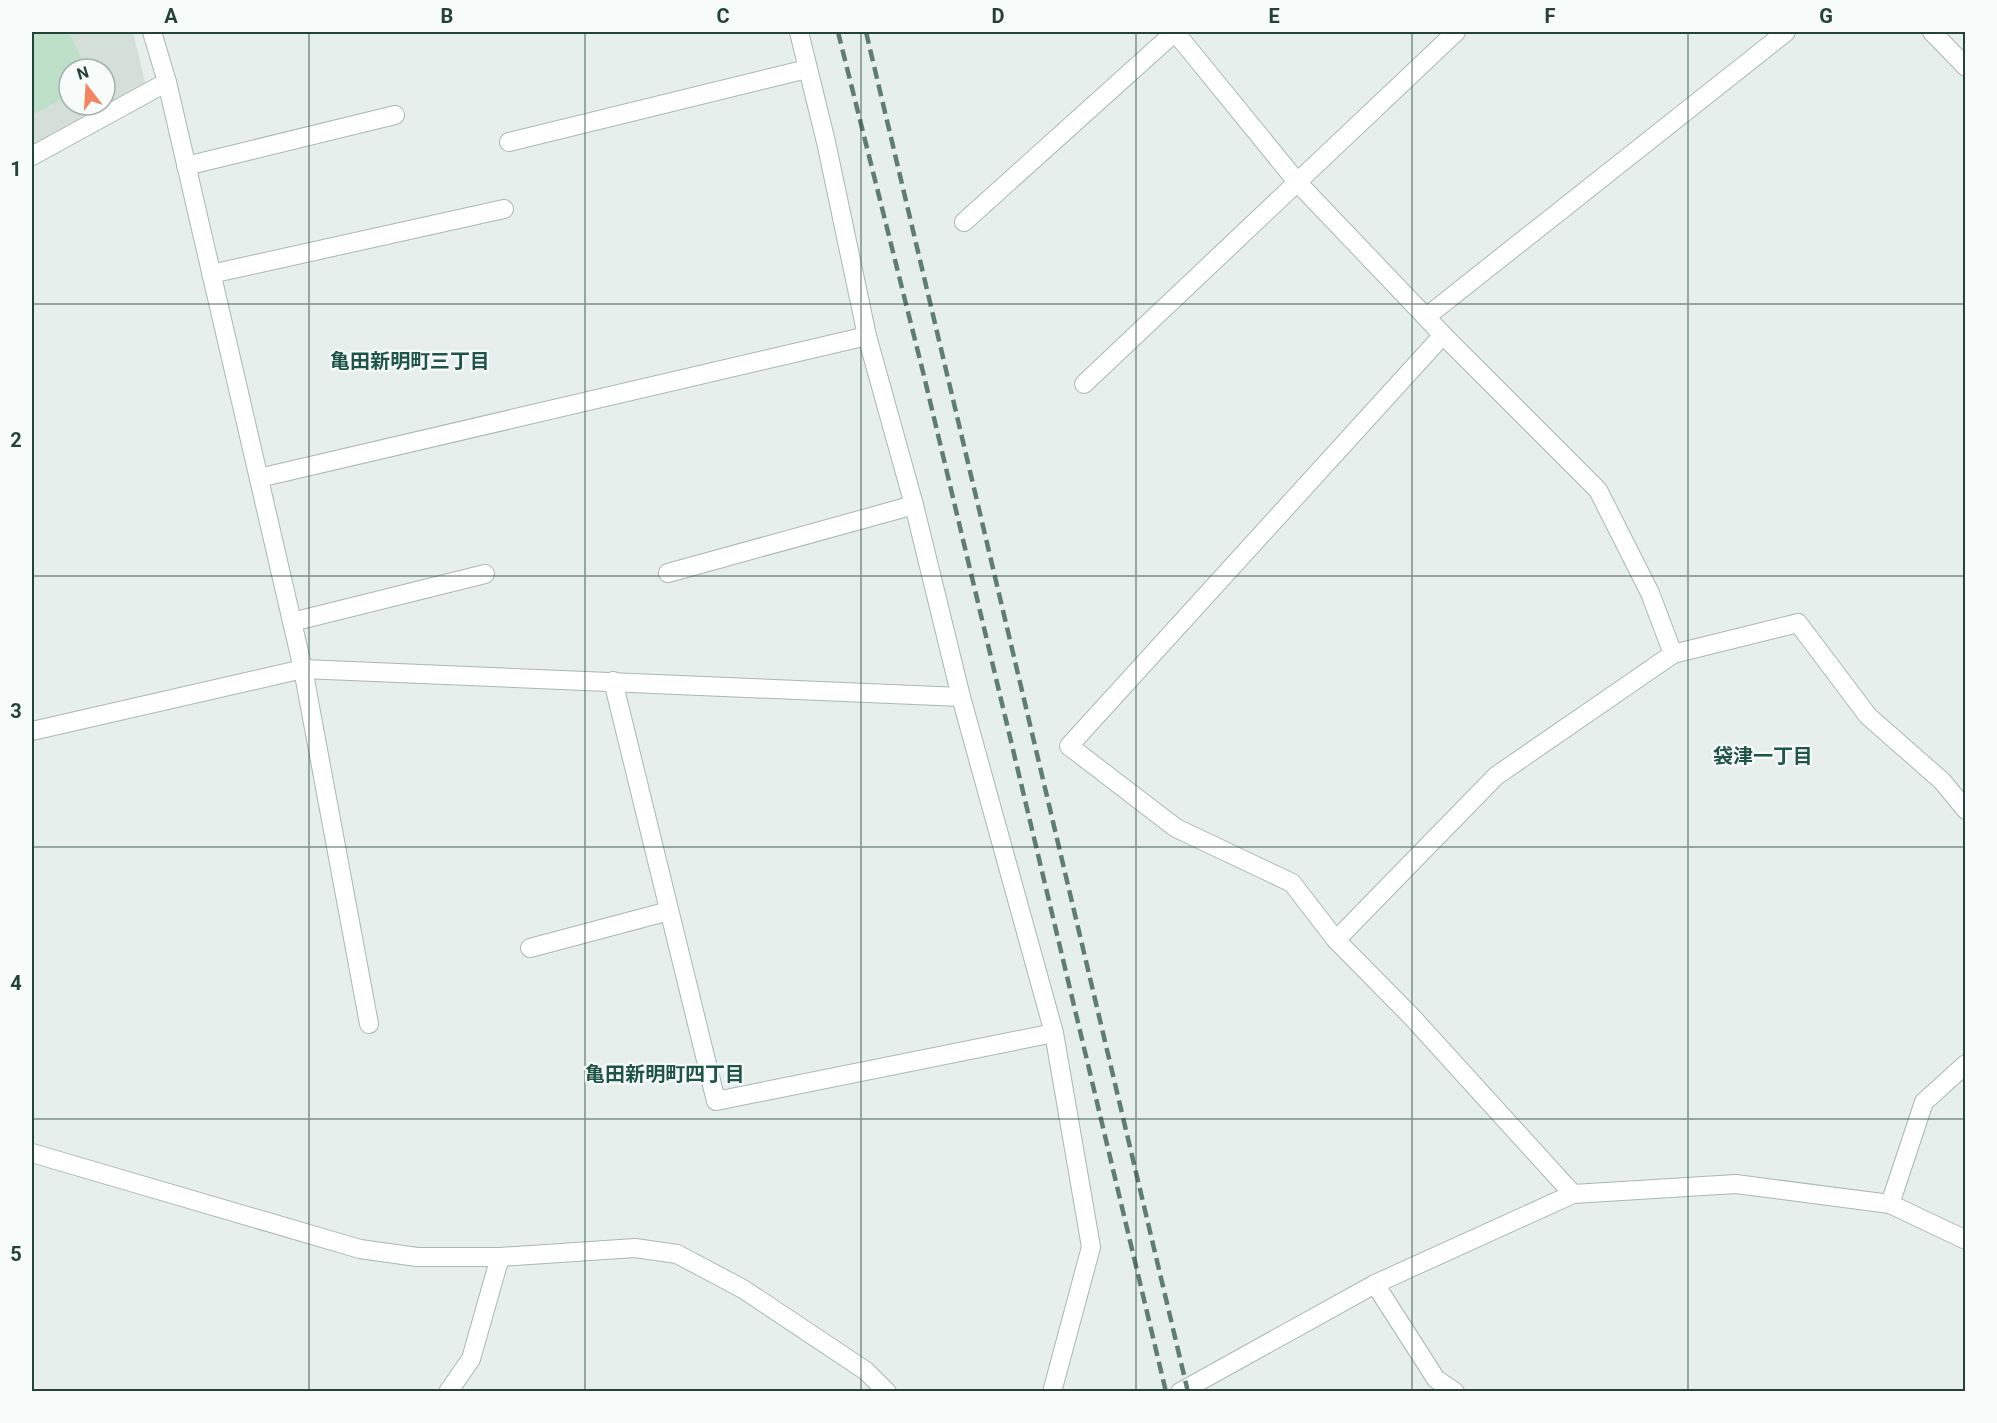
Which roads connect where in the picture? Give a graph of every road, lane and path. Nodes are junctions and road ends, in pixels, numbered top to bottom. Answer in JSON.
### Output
{"nodes":[{"id":1,"x":152,"y":32,"type":"edge"},
{"id":2,"x":799,"y":32,"type":"edge"},
{"id":3,"x":1175,"y":32,"type":"edge"},
{"id":4,"x":1456,"y":32,"type":"edge"},
{"id":5,"x":1786,"y":32,"type":"edge"},
{"id":6,"x":1932,"y":32,"type":"edge"},
{"id":7,"x":1965,"y":67,"type":"edge"},
{"id":8,"x":807,"y":69,"type":"junction"},
{"id":9,"x":167,"y":82,"type":"junction"},
{"id":10,"x":395,"y":115,"type":"dead end"},
{"id":11,"x":509,"y":142,"type":"dead end"},
{"id":12,"x":32,"y":156,"type":"edge"},
{"id":13,"x":186,"y":166,"type":"junction"},
{"id":14,"x":1298,"y":183,"type":"junction"},
{"id":15,"x":504,"y":209,"type":"dead end"},
{"id":16,"x":964,"y":222,"type":"dead end"},
{"id":17,"x":211,"y":274,"type":"junction"},
{"id":18,"x":1426,"y":317,"type":"junction"},
{"id":19,"x":1443,"y":335,"type":"junction"},
{"id":20,"x":867,"y":336,"type":"junction"},
{"id":21,"x":1084,"y":384,"type":"dead end"},
{"id":22,"x":259,"y":478,"type":"junction"},
{"id":23,"x":914,"y":505,"type":"junction"},
{"id":24,"x":668,"y":573,"type":"dead end"},
{"id":25,"x":485,"y":574,"type":"dead end"},
{"id":26,"x":292,"y":622,"type":"junction"},
{"id":27,"x":1673,"y":654,"type":"junction"},
{"id":28,"x":303,"y":669,"type":"junction"},
{"id":29,"x":613,"y":681,"type":"junction"},
{"id":30,"x":962,"y":697,"type":"junction"},
{"id":31,"x":32,"y":731,"type":"edge"},
{"id":32,"x":1965,"y":810,"type":"edge"},
{"id":33,"x":669,"y":911,"type":"junction"},
{"id":34,"x":1336,"y":940,"type":"junction"},
{"id":35,"x":530,"y":948,"type":"dead end"},
{"id":36,"x":369,"y":1024,"type":"dead end"},
{"id":37,"x":1054,"y":1033,"type":"junction"},
{"id":38,"x":1965,"y":1064,"type":"edge"},
{"id":39,"x":32,"y":1153,"type":"edge"},
{"id":40,"x":1573,"y":1194,"type":"junction"},
{"id":41,"x":1890,"y":1204,"type":"junction"},
{"id":42,"x":1965,"y":1240,"type":"edge"},
{"id":43,"x":501,"y":1257,"type":"junction"},
{"id":44,"x":1375,"y":1284,"type":"junction"},
{"id":45,"x":448,"y":1392,"type":"edge"},
{"id":46,"x":887,"y":1392,"type":"edge"},
{"id":47,"x":1052,"y":1392,"type":"edge"},
{"id":48,"x":1180,"y":1392,"type":"edge"},
{"id":49,"x":1455,"y":1392,"type":"edge"}],
"edges":[{"from":1,"to":9,"type":"street"},
{"from":2,"to":8,"type":"street"},
{"from":3,"to":14,"type":"street"},
{"from":3,"to":16,"type":"street"},
{"from":4,"to":14,"type":"street"},
{"from":5,"to":18,"type":"street"},
{"from":6,"to":7,"type":"street"},
{"from":8,"to":11,"type":"street"},
{"from":8,"to":20,"type":"street"},
{"from":9,"to":12,"type":"street"},
{"from":9,"to":13,"type":"street"},
{"from":10,"to":13,"type":"street"},
{"from":13,"to":17,"type":"street"},
{"from":14,"to":18,"type":"street"},
{"from":14,"to":21,"type":"street"},
{"from":15,"to":17,"type":"street"},
{"from":17,"to":22,"type":"street"},
{"from":18,"to":19,"type":"street"},
{"from":19,"to":27,"type":"street"},
{"from":19,"to":34,"type":"street"},
{"from":20,"to":22,"type":"street"},
{"from":20,"to":23,"type":"street"},
{"from":22,"to":26,"type":"street"},
{"from":23,"to":24,"type":"street"},
{"from":23,"to":30,"type":"street"},
{"from":25,"to":26,"type":"street"},
{"from":26,"to":28,"type":"street"},
{"from":27,"to":32,"type":"street"},
{"from":27,"to":34,"type":"street"},
{"from":28,"to":29,"type":"street"},
{"from":28,"to":31,"type":"street"},
{"from":28,"to":36,"type":"street"},
{"from":29,"to":30,"type":"street"},
{"from":29,"to":33,"type":"street"},
{"from":30,"to":37,"type":"street"},
{"from":33,"to":35,"type":"street"},
{"from":33,"to":37,"type":"street"},
{"from":34,"to":40,"type":"street"},
{"from":37,"to":47,"type":"street"},
{"from":38,"to":41,"type":"street"},
{"from":39,"to":43,"type":"street"},
{"from":40,"to":41,"type":"street"},
{"from":40,"to":44,"type":"street"},
{"from":41,"to":42,"type":"street"},
{"from":43,"to":45,"type":"street"},
{"from":43,"to":46,"type":"street"},
{"from":44,"to":48,"type":"street"},
{"from":44,"to":49,"type":"street"}]}
